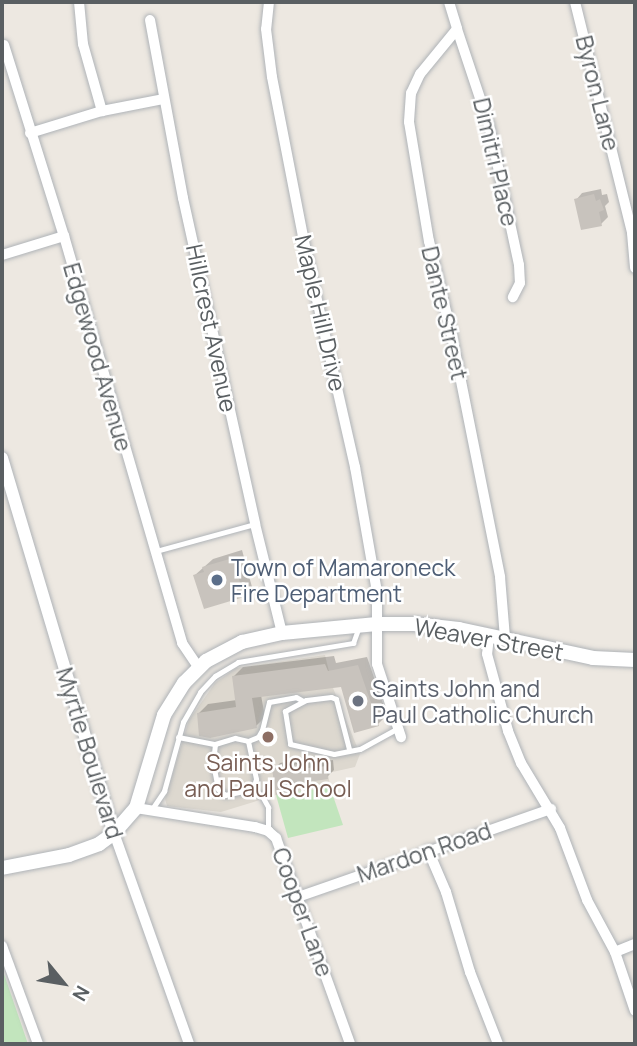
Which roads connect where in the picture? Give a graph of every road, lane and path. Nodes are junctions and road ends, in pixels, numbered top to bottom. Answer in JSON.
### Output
{"nodes":[{"id":1,"x":79,"y":2,"type":"edge"},
{"id":2,"x":269,"y":2,"type":"edge"},
{"id":3,"x":449,"y":2,"type":"edge"},
{"id":4,"x":575,"y":2,"type":"edge"},
{"id":5,"x":150,"y":20,"type":"dead end"},
{"id":6,"x":457,"y":29,"type":"junction"},
{"id":7,"x":4,"y":45,"type":"edge"},
{"id":8,"x":163,"y":99,"type":"junction"},
{"id":9,"x":103,"y":111,"type":"junction"},
{"id":10,"x":30,"y":133,"type":"junction"},
{"id":11,"x":64,"y":236,"type":"junction"},
{"id":12,"x":2,"y":255,"type":"edge"},
{"id":13,"x":635,"y":268,"type":"edge"},
{"id":14,"x":513,"y":297,"type":"dead end"},
{"id":15,"x":2,"y":458,"type":"edge"},
{"id":16,"x":255,"y":524,"type":"junction"},
{"id":17,"x":155,"y":551,"type":"junction"},
{"id":18,"x":377,"y":624,"type":"junction"},
{"id":19,"x":359,"y":626,"type":"junction"},
{"id":20,"x":282,"y":633,"type":"junction"},
{"id":21,"x":489,"y":636,"type":"junction"},
{"id":22,"x":505,"y":638,"type":"junction"},
{"id":23,"x":635,"y":660,"type":"edge"},
{"id":24,"x":198,"y":667,"type":"junction"},
{"id":25,"x":303,"y":701,"type":"junction"},
{"id":26,"x":400,"y":733,"type":"joint"},
{"id":27,"x":178,"y":737,"type":"junction"},
{"id":28,"x":248,"y":741,"type":"junction"},
{"id":29,"x":215,"y":744,"type":"junction"},
{"id":30,"x":349,"y":749,"type":"junction"},
{"id":31,"x":253,"y":789,"type":"junction"},
{"id":32,"x":143,"y":809,"type":"junction"},
{"id":33,"x":551,"y":809,"type":"junction"},
{"id":34,"x":268,"y":831,"type":"junction"},
{"id":35,"x":114,"y":833,"type":"junction"},
{"id":36,"x":428,"y":850,"type":"junction"},
{"id":37,"x":2,"y":868,"type":"edge"},
{"id":38,"x":298,"y":897,"type":"junction"},
{"id":39,"x":635,"y":944,"type":"edge"},
{"id":40,"x":2,"y":946,"type":"edge"},
{"id":41,"x":615,"y":952,"type":"junction"},
{"id":42,"x":635,"y":1011,"type":"edge"},
{"id":43,"x":38,"y":1044,"type":"edge"},
{"id":44,"x":189,"y":1044,"type":"edge"},
{"id":45,"x":350,"y":1044,"type":"edge"},
{"id":46,"x":498,"y":1044,"type":"edge"}],
"edges":[{"from":1,"to":9,"type":"street"},
{"from":2,"to":18,"type":"street","name":"Maple Hill Drive"},
{"from":3,"to":6,"type":"street"},
{"from":4,"to":13,"type":"street","name":"Byron Lane"},
{"from":5,"to":8,"type":"street","name":"Hillcrest Avenue"},
{"from":6,"to":14,"type":"street","name":"Dimitri Place"},
{"from":6,"to":22,"type":"street","name":"Dante Street"},
{"from":7,"to":10,"type":"street","name":"Edgewood Avenue"},
{"from":8,"to":9,"type":"street"},
{"from":8,"to":16,"type":"street","name":"Hillcrest Avenue"},
{"from":9,"to":10,"type":"street"},
{"from":10,"to":11,"type":"street","name":"Edgewood Avenue"},
{"from":11,"to":12,"type":"street"},
{"from":11,"to":17,"type":"street","name":"Edgewood Avenue"},
{"from":15,"to":35,"type":"street","name":"Myrtle Boulevard"},
{"from":16,"to":17,"type":"lane"},
{"from":16,"to":20,"type":"street","name":"Hillcrest Avenue"},
{"from":17,"to":24,"type":"street","name":"Edgewood Avenue"},
{"from":18,"to":19,"type":"main road","name":"Weaver Street"},
{"from":18,"to":21,"type":"main road","name":"Weaver Street"},
{"from":18,"to":26,"type":"street","name":"Maple Hill Drive"},
{"from":19,"to":20,"type":"main road","name":"Weaver Street"},
{"from":19,"to":27,"type":"lane"},
{"from":20,"to":24,"type":"main road","name":"Weaver Street"},
{"from":21,"to":22,"type":"main road","name":"Weaver Street"},
{"from":21,"to":33,"type":"street"},
{"from":22,"to":23,"type":"main road","name":"Weaver Street"},
{"from":24,"to":32,"type":"main road","name":"Weaver Street"},
{"from":25,"to":28,"type":"lane"},
{"from":25,"to":30,"type":"lane"},
{"from":25,"to":30,"type":"lane"},
{"from":26,"to":30,"type":"lane"},
{"from":27,"to":29,"type":"lane"},
{"from":27,"to":32,"type":"lane"},
{"from":28,"to":29,"type":"lane"},
{"from":28,"to":31,"type":"lane"},
{"from":29,"to":31,"type":"lane"},
{"from":31,"to":34,"type":"lane"},
{"from":32,"to":34,"type":"street","name":"Cooper Lane"},
{"from":32,"to":35,"type":"main road","name":"Weaver Street"},
{"from":33,"to":36,"type":"street","name":"Mardon Road"},
{"from":33,"to":41,"type":"street"},
{"from":34,"to":38,"type":"street","name":"Cooper Lane"},
{"from":35,"to":37,"type":"main road","name":"Weaver Street"},
{"from":35,"to":44,"type":"street","name":"Myrtle Boulevard"},
{"from":36,"to":38,"type":"street","name":"Mardon Road"},
{"from":36,"to":46,"type":"street"},
{"from":38,"to":45,"type":"street","name":"Cooper Lane"},
{"from":39,"to":41,"type":"street"},
{"from":40,"to":43,"type":"street"},
{"from":41,"to":42,"type":"street"}]}
